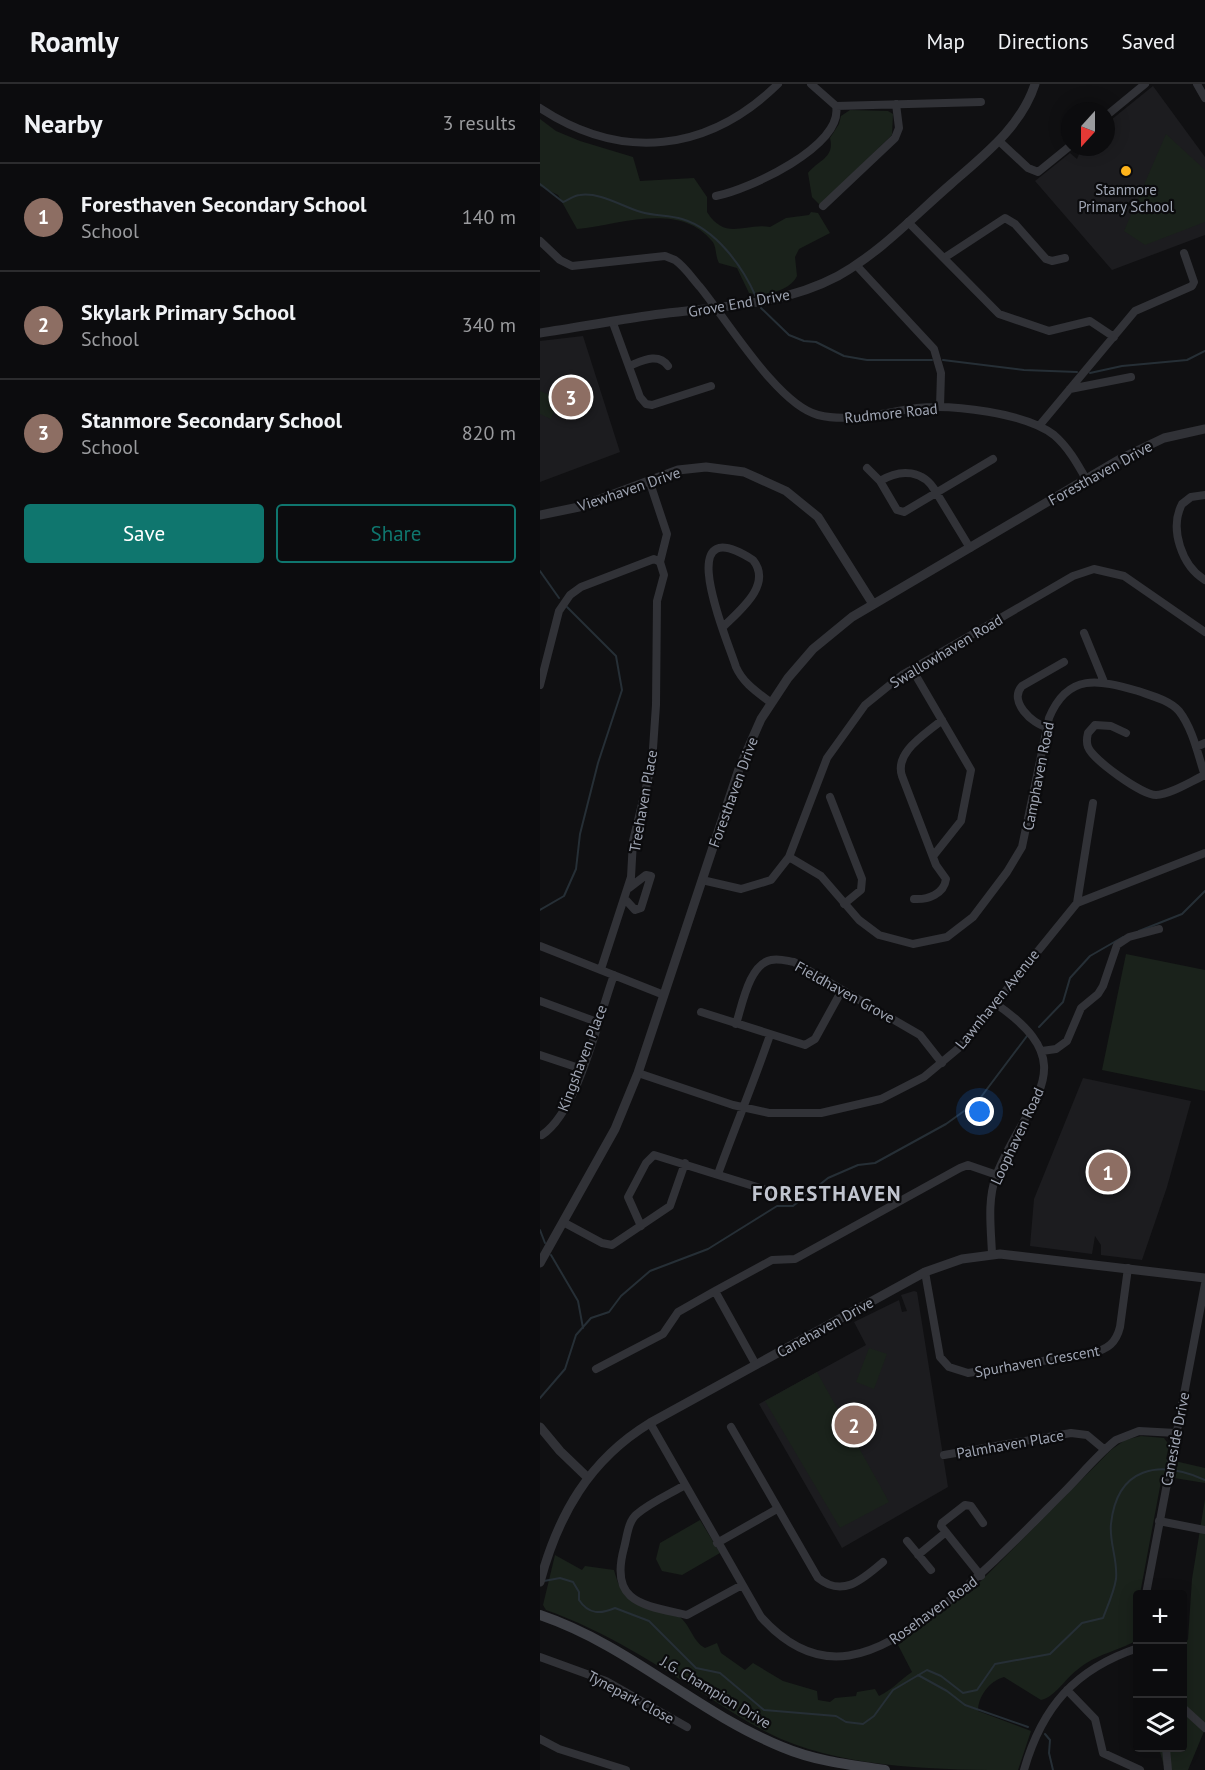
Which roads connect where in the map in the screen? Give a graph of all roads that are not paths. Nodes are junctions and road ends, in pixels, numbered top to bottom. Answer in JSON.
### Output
{"nodes":[{"id":1,"x":778,"y":84,"type":"edge"},
{"id":2,"x":811,"y":84,"type":"edge"},
{"id":3,"x":1035,"y":84,"type":"edge"},
{"id":4,"x":1145,"y":84,"type":"edge"},
{"id":5,"x":1197,"y":84,"type":"edge"},
{"id":6,"x":1205,"y":98,"type":"edge"},
{"id":7,"x":981,"y":102,"type":"dead end"},
{"id":8,"x":896,"y":104,"type":"junction"},
{"id":9,"x":836,"y":106,"type":"junction"},
{"id":10,"x":540,"y":108,"type":"edge"},
{"id":11,"x":1115,"y":109,"type":"edge"},
{"id":12,"x":999,"y":141,"type":"junction"},
{"id":13,"x":1061,"y":153,"type":"edge"},
{"id":14,"x":716,"y":196,"type":"dead end"},
{"id":15,"x":823,"y":206,"type":"dead end"},
{"id":16,"x":908,"y":222,"type":"junction"},
{"id":17,"x":540,"y":241,"type":"edge"},
{"id":18,"x":1184,"y":253,"type":"dead end"},
{"id":19,"x":944,"y":258,"type":"junction"},
{"id":20,"x":1065,"y":258,"type":"dead end"},
{"id":21,"x":856,"y":265,"type":"junction"},
{"id":22,"x":717,"y":309,"type":"junction"},
{"id":23,"x":613,"y":323,"type":"junction"},
{"id":24,"x":540,"y":333,"type":"edge"},
{"id":25,"x":1114,"y":337,"type":"junction"},
{"id":26,"x":629,"y":366,"type":"junction"},
{"id":27,"x":668,"y":366,"type":"dead end"},
{"id":28,"x":1131,"y":377,"type":"dead end"},
{"id":29,"x":711,"y":386,"type":"dead end"},
{"id":30,"x":1070,"y":389,"type":"junction"},
{"id":31,"x":940,"y":406,"type":"junction"},
{"id":32,"x":1039,"y":426,"type":"junction"},
{"id":33,"x":1205,"y":429,"type":"edge"},
{"id":34,"x":993,"y":459,"type":"dead end"},
{"id":35,"x":867,"y":468,"type":"dead end"},
{"id":36,"x":1086,"y":479,"type":"junction"},
{"id":37,"x":649,"y":480,"type":"junction"},
{"id":38,"x":880,"y":482,"type":"junction"},
{"id":39,"x":936,"y":492,"type":"junction"},
{"id":40,"x":1205,"y":495,"type":"edge"},
{"id":41,"x":540,"y":515,"type":"edge"},
{"id":42,"x":970,"y":548,"type":"junction"},
{"id":43,"x":658,"y":561,"type":"junction"},
{"id":44,"x":1205,"y":580,"type":"edge"},
{"id":45,"x":873,"y":604,"type":"junction"},
{"id":46,"x":723,"y":627,"type":"junction"},
{"id":47,"x":1205,"y":632,"type":"edge"},
{"id":48,"x":1084,"y":633,"type":"dead end"},
{"id":49,"x":1064,"y":662,"type":"dead end"},
{"id":50,"x":912,"y":669,"type":"junction"},
{"id":51,"x":1104,"y":681,"type":"junction"},
{"id":52,"x":540,"y":685,"type":"edge"},
{"id":53,"x":770,"y":702,"type":"junction"},
{"id":54,"x":942,"y":720,"type":"junction"},
{"id":55,"x":1047,"y":727,"type":"junction"},
{"id":56,"x":1126,"y":733,"type":"dead end"},
{"id":57,"x":1205,"y":743,"type":"edge"},
{"id":58,"x":1196,"y":747,"type":"junction"},
{"id":59,"x":1205,"y":775,"type":"edge"},
{"id":60,"x":830,"y":797,"type":"dead end"},
{"id":61,"x":1093,"y":803,"type":"dead end"},
{"id":62,"x":1205,"y":853,"type":"edge"},
{"id":63,"x":934,"y":855,"type":"junction"},
{"id":64,"x":789,"y":858,"type":"junction"},
{"id":65,"x":702,"y":880,"type":"junction"},
{"id":66,"x":628,"y":888,"type":"junction"},
{"id":67,"x":625,"y":899,"type":"junction"},
{"id":68,"x":914,"y":899,"type":"dead end"},
{"id":69,"x":1077,"y":903,"type":"junction"},
{"id":70,"x":844,"y":904,"type":"junction"},
{"id":71,"x":1160,"y":928,"type":"dead end"},
{"id":72,"x":540,"y":946,"type":"edge"},
{"id":73,"x":601,"y":969,"type":"junction"},
{"id":74,"x":614,"y":975,"type":"junction"},
{"id":75,"x":842,"y":990,"type":"junction"},
{"id":76,"x":664,"y":994,"type":"junction"},
{"id":77,"x":540,"y":1001,"type":"edge"},
{"id":78,"x":996,"y":1004,"type":"junction"},
{"id":79,"x":701,"y":1012,"type":"dead end"},
{"id":80,"x":597,"y":1022,"type":"junction"},
{"id":81,"x":736,"y":1024,"type":"junction"},
{"id":82,"x":770,"y":1035,"type":"junction"},
{"id":83,"x":1042,"y":1051,"type":"junction"},
{"id":84,"x":540,"y":1055,"type":"edge"},
{"id":85,"x":942,"y":1063,"type":"junction"},
{"id":86,"x":582,"y":1069,"type":"junction"},
{"id":87,"x":638,"y":1073,"type":"junction"},
{"id":88,"x":745,"y":1108,"type":"junction"},
{"id":89,"x":542,"y":1135,"type":"dead end"},
{"id":90,"x":685,"y":1163,"type":"junction"},
{"id":91,"x":718,"y":1174,"type":"junction"},
{"id":92,"x":997,"y":1175,"type":"junction"},
{"id":93,"x":773,"y":1192,"type":"dead end"},
{"id":94,"x":563,"y":1221,"type":"junction"},
{"id":95,"x":641,"y":1226,"type":"junction"},
{"id":96,"x":992,"y":1254,"type":"junction"},
{"id":97,"x":540,"y":1263,"type":"edge"},
{"id":98,"x":1128,"y":1268,"type":"junction"},
{"id":99,"x":925,"y":1272,"type":"junction"},
{"id":100,"x":1205,"y":1278,"type":"edge"},
{"id":101,"x":1205,"y":1284,"type":"edge"},
{"id":102,"x":715,"y":1291,"type":"junction"},
{"id":103,"x":756,"y":1365,"type":"junction"},
{"id":104,"x":596,"y":1369,"type":"dead end"},
{"id":105,"x":650,"y":1423,"type":"junction"},
{"id":106,"x":540,"y":1427,"type":"edge"},
{"id":107,"x":731,"y":1427,"type":"dead end"},
{"id":108,"x":1176,"y":1433,"type":"junction"},
{"id":109,"x":1105,"y":1450,"type":"junction"},
{"id":110,"x":944,"y":1455,"type":"dead end"},
{"id":111,"x":587,"y":1476,"type":"junction"},
{"id":112,"x":685,"y":1485,"type":"junction"},
{"id":113,"x":777,"y":1509,"type":"junction"},
{"id":114,"x":1159,"y":1521,"type":"junction"},
{"id":115,"x":983,"y":1522,"type":"dead end"},
{"id":116,"x":1205,"y":1530,"type":"edge"},
{"id":117,"x":946,"y":1532,"type":"junction"},
{"id":118,"x":907,"y":1540,"type":"dead end"},
{"id":119,"x":717,"y":1543,"type":"junction"},
{"id":120,"x":918,"y":1555,"type":"junction"},
{"id":121,"x":883,"y":1562,"type":"dead end"},
{"id":122,"x":931,"y":1570,"type":"dead end"},
{"id":123,"x":981,"y":1576,"type":"junction"},
{"id":124,"x":540,"y":1582,"type":"edge"},
{"id":125,"x":742,"y":1585,"type":"junction"},
{"id":126,"x":1147,"y":1590,"type":"edge"},
{"id":127,"x":540,"y":1615,"type":"edge"},
{"id":128,"x":1133,"y":1650,"type":"edge"},
{"id":129,"x":540,"y":1657,"type":"edge"},
{"id":130,"x":1067,"y":1690,"type":"junction"},
{"id":131,"x":1187,"y":1712,"type":"edge"},
{"id":132,"x":687,"y":1727,"type":"dead end"},
{"id":133,"x":1205,"y":1728,"type":"edge"},
{"id":134,"x":540,"y":1739,"type":"edge"},
{"id":135,"x":1166,"y":1752,"type":"edge"},
{"id":136,"x":626,"y":1770,"type":"edge"},
{"id":137,"x":885,"y":1770,"type":"edge"},
{"id":138,"x":1024,"y":1770,"type":"edge"},
{"id":139,"x":1140,"y":1770,"type":"edge"},
{"id":140,"x":1168,"y":1770,"type":"edge"}],
"edges":[{"from":1,"to":10,"type":"street"},
{"from":2,"to":9,"type":"street"},
{"from":3,"to":12,"type":"street","name":"Grove End Drive"},
{"from":4,"to":11,"type":"street"},
{"from":5,"to":6,"type":"street"},
{"from":7,"to":8,"type":"street"},
{"from":8,"to":9,"type":"street"},
{"from":8,"to":15,"type":"street"},
{"from":9,"to":14,"type":"street"},
{"from":12,"to":13,"type":"street"},
{"from":12,"to":16,"type":"street","name":"Grove End Drive"},
{"from":16,"to":19,"type":"street"},
{"from":16,"to":21,"type":"street","name":"Grove End Drive"},
{"from":17,"to":22,"type":"street","name":"Rudmore Road"},
{"from":18,"to":25,"type":"street"},
{"from":19,"to":20,"type":"street"},
{"from":19,"to":25,"type":"street"},
{"from":21,"to":22,"type":"street","name":"Grove End Drive"},
{"from":21,"to":31,"type":"street"},
{"from":22,"to":23,"type":"street","name":"Grove End Drive"},
{"from":22,"to":31,"type":"street","name":"Rudmore Road"},
{"from":23,"to":24,"type":"street","name":"Grove End Drive"},
{"from":23,"to":26,"type":"street"},
{"from":25,"to":30,"type":"street"},
{"from":26,"to":27,"type":"street"},
{"from":26,"to":29,"type":"street"},
{"from":28,"to":30,"type":"street"},
{"from":30,"to":32,"type":"street"},
{"from":31,"to":32,"type":"street","name":"Rudmore Road"},
{"from":32,"to":36,"type":"street","name":"Rudmore Road"},
{"from":33,"to":36,"type":"street","name":"Foresthaven Drive"},
{"from":34,"to":39,"type":"street"},
{"from":35,"to":38,"type":"street"},
{"from":36,"to":42,"type":"street","name":"Foresthaven Drive"},
{"from":37,"to":41,"type":"street","name":"Viewhaven Drive"},
{"from":37,"to":43,"type":"street","name":"Treehaven Place"},
{"from":37,"to":45,"type":"street","name":"Viewhaven Drive"},
{"from":38,"to":39,"type":"street"},
{"from":38,"to":39,"type":"street"},
{"from":39,"to":42,"type":"street"},
{"from":40,"to":44,"type":"street"},
{"from":42,"to":45,"type":"street","name":"Foresthaven Drive"},
{"from":43,"to":52,"type":"street"},
{"from":43,"to":66,"type":"street","name":"Treehaven Place"},
{"from":45,"to":53,"type":"street","name":"Foresthaven Drive"},
{"from":46,"to":46,"type":"street"},
{"from":46,"to":53,"type":"street"},
{"from":47,"to":50,"type":"street","name":"Swallowhaven Road"},
{"from":48,"to":51,"type":"street"},
{"from":49,"to":55,"type":"street"},
{"from":50,"to":54,"type":"street"},
{"from":50,"to":64,"type":"street","name":"Swallowhaven Road"},
{"from":51,"to":55,"type":"street","name":"Camphaven Road"},
{"from":51,"to":58,"type":"street","name":"Camphaven Road"},
{"from":53,"to":65,"type":"street","name":"Foresthaven Drive"},
{"from":54,"to":63,"type":"street"},
{"from":54,"to":63,"type":"street"},
{"from":55,"to":70,"type":"street","name":"Camphaven Road"},
{"from":56,"to":59,"type":"street"},
{"from":57,"to":58,"type":"street"},
{"from":58,"to":59,"type":"street","name":"Camphaven Road"},
{"from":60,"to":70,"type":"street"},
{"from":61,"to":69,"type":"street"},
{"from":62,"to":69,"type":"street","name":"Lawnhaven Avenue"},
{"from":63,"to":68,"type":"street"},
{"from":64,"to":65,"type":"street","name":"Swallowhaven Road"},
{"from":64,"to":70,"type":"street","name":"Camphaven Road"},
{"from":65,"to":76,"type":"street","name":"Foresthaven Drive"},
{"from":66,"to":67,"type":"street","name":"Treehaven Place"},
{"from":66,"to":67,"type":"street"},
{"from":67,"to":73,"type":"street","name":"Treehaven Place"},
{"from":69,"to":78,"type":"street","name":"Lawnhaven Avenue"},
{"from":71,"to":83,"type":"street"},
{"from":72,"to":73,"type":"street"},
{"from":73,"to":74,"type":"street"},
{"from":74,"to":76,"type":"street"},
{"from":74,"to":80,"type":"street","name":"Kingshaven Place"},
{"from":75,"to":81,"type":"street","name":"Fieldhaven Grove"},
{"from":75,"to":82,"type":"street"},
{"from":75,"to":85,"type":"street","name":"Fieldhaven Grove"},
{"from":76,"to":87,"type":"street","name":"Foresthaven Drive"},
{"from":77,"to":80,"type":"street"},
{"from":78,"to":83,"type":"street"},
{"from":78,"to":85,"type":"street","name":"Lawnhaven Avenue"},
{"from":79,"to":81,"type":"street"},
{"from":80,"to":86,"type":"street","name":"Kingshaven Place"},
{"from":81,"to":82,"type":"street"},
{"from":82,"to":88,"type":"street"},
{"from":83,"to":92,"type":"street","name":"Loophaven Road"},
{"from":84,"to":86,"type":"street"},
{"from":85,"to":88,"type":"street","name":"Lawnhaven Avenue"},
{"from":86,"to":89,"type":"street","name":"Kingshaven Place"},
{"from":87,"to":88,"type":"street","name":"Lawnhaven Avenue"},
{"from":87,"to":94,"type":"street","name":"Foresthaven Drive"},
{"from":88,"to":91,"type":"street"},
{"from":90,"to":91,"type":"street"},
{"from":90,"to":95,"type":"street"},
{"from":90,"to":95,"type":"street"},
{"from":91,"to":93,"type":"street"},
{"from":92,"to":96,"type":"street","name":"Loophaven Road"},
{"from":92,"to":102,"type":"street"},
{"from":94,"to":95,"type":"street"},
{"from":94,"to":97,"type":"street","name":"Foresthaven Drive"},
{"from":96,"to":98,"type":"street","name":"Canehaven Drive"},
{"from":96,"to":99,"type":"street","name":"Canehaven Drive"},
{"from":98,"to":99,"type":"street","name":"Spurhaven Crescent"},
{"from":98,"to":100,"type":"street","name":"Canehaven Drive"},
{"from":99,"to":103,"type":"street","name":"Canehaven Drive"},
{"from":101,"to":108,"type":"street","name":"Caneside Drive"},
{"from":102,"to":103,"type":"street"},
{"from":102,"to":104,"type":"street"},
{"from":103,"to":105,"type":"street","name":"Canehaven Drive"},
{"from":105,"to":111,"type":"street","name":"Canehaven Drive"},
{"from":105,"to":112,"type":"street","name":"Rosehaven Road"},
{"from":106,"to":111,"type":"street"},
{"from":107,"to":113,"type":"street"},
{"from":108,"to":109,"type":"street","name":"Rosehaven Road"},
{"from":108,"to":114,"type":"street","name":"Caneside Drive"},
{"from":109,"to":110,"type":"street","name":"Palmhaven Place"},
{"from":109,"to":123,"type":"street","name":"Rosehaven Road"},
{"from":111,"to":124,"type":"street","name":"Canehaven Drive"},
{"from":112,"to":119,"type":"street","name":"Rosehaven Road"},
{"from":112,"to":125,"type":"street"},
{"from":113,"to":119,"type":"street"},
{"from":113,"to":121,"type":"street"},
{"from":114,"to":116,"type":"street"},
{"from":114,"to":126,"type":"street","name":"Caneside Drive"},
{"from":115,"to":117,"type":"street"},
{"from":117,"to":120,"type":"street"},
{"from":117,"to":123,"type":"street"},
{"from":118,"to":120,"type":"street"},
{"from":119,"to":125,"type":"street","name":"Rosehaven Road"},
{"from":120,"to":122,"type":"street"},
{"from":123,"to":125,"type":"street","name":"Rosehaven Road"},
{"from":127,"to":137,"type":"main road","name":"J.G. Champion Drive"},
{"from":128,"to":130,"type":"street"},
{"from":129,"to":132,"type":"street","name":"Tynepark Close"},
{"from":130,"to":138,"type":"street"},
{"from":130,"to":139,"type":"street"},
{"from":131,"to":133,"type":"street"},
{"from":134,"to":136,"type":"street"},
{"from":135,"to":140,"type":"street"}]}
